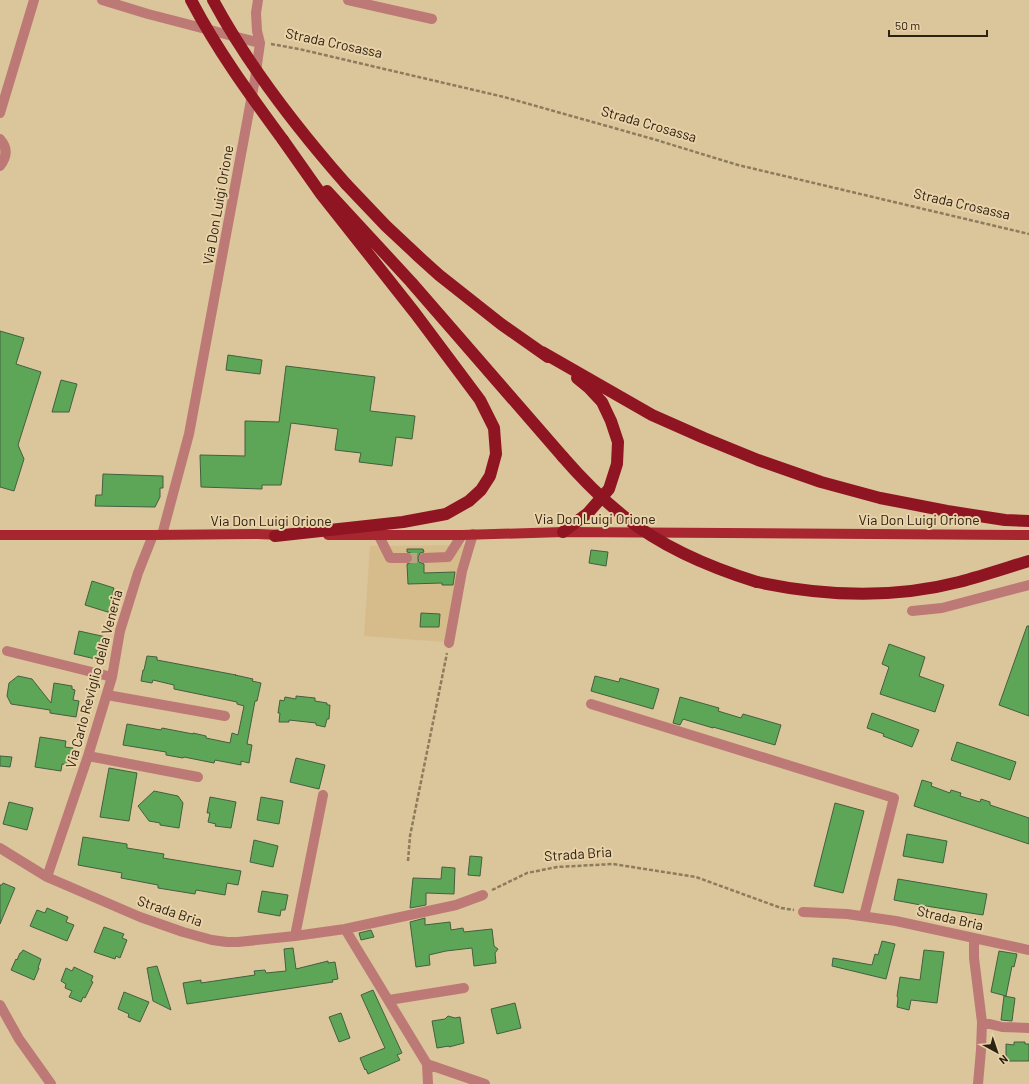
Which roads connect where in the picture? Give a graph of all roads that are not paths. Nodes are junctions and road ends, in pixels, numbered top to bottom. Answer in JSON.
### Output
{"nodes":[{"id":1,"x":34,"y":0,"type":"edge"},
{"id":2,"x":102,"y":0,"type":"edge"},
{"id":3,"x":192,"y":0,"type":"edge"},
{"id":4,"x":214,"y":0,"type":"edge"},
{"id":5,"x":258,"y":0,"type":"edge"},
{"id":6,"x":348,"y":0,"type":"edge"},
{"id":7,"x":432,"y":19,"type":"dead end"},
{"id":8,"x":260,"y":43,"type":"junction"},
{"id":9,"x":0,"y":113,"type":"edge"},
{"id":10,"x":0,"y":139,"type":"edge"},
{"id":11,"x":0,"y":166,"type":"edge"},
{"id":12,"x":324,"y":192,"type":"junction"},
{"id":13,"x":542,"y":352,"type":"junction"},
{"id":14,"x":1029,"y":521,"type":"edge"},
{"id":15,"x":562,"y":532,"type":"junction"},
{"id":16,"x":0,"y":534,"type":"edge"},
{"id":17,"x":378,"y":534,"type":"junction"},
{"id":18,"x":473,"y":534,"type":"junction"},
{"id":19,"x":157,"y":535,"type":"junction"},
{"id":20,"x":462,"y":535,"type":"junction"},
{"id":21,"x":1029,"y":535,"type":"edge"},
{"id":22,"x":275,"y":536,"type":"junction"},
{"id":23,"x":407,"y":558,"type":"tunnel mouth"},
{"id":24,"x":424,"y":558,"type":"tunnel mouth"},
{"id":25,"x":1029,"y":561,"type":"edge"},
{"id":26,"x":1029,"y":585,"type":"edge"},
{"id":27,"x":912,"y":611,"type":"dead end"},
{"id":28,"x":450,"y":643,"type":"road end"},
{"id":29,"x":7,"y":651,"type":"dead end"},
{"id":30,"x":112,"y":677,"type":"junction"},
{"id":31,"x":107,"y":694,"type":"junction"},
{"id":32,"x":591,"y":704,"type":"dead end"},
{"id":33,"x":225,"y":716,"type":"dead end"},
{"id":34,"x":88,"y":756,"type":"junction"},
{"id":35,"x":198,"y":777,"type":"dead end"},
{"id":36,"x":323,"y":795,"type":"dead end"},
{"id":37,"x":0,"y":848,"type":"edge"},
{"id":38,"x":47,"y":877,"type":"junction"},
{"id":39,"x":483,"y":895,"type":"road end"},
{"id":40,"x":803,"y":912,"type":"road end"},
{"id":41,"x":864,"y":916,"type":"junction"},
{"id":42,"x":345,"y":929,"type":"junction"},
{"id":43,"x":295,"y":936,"type":"junction"},
{"id":44,"x":974,"y":938,"type":"junction"},
{"id":45,"x":1029,"y":950,"type":"edge"},
{"id":46,"x":464,"y":988,"type":"dead end"},
{"id":47,"x":389,"y":1000,"type":"junction"},
{"id":48,"x":0,"y":1005,"type":"edge"},
{"id":49,"x":982,"y":1022,"type":"junction"},
{"id":50,"x":1029,"y":1028,"type":"edge"},
{"id":51,"x":427,"y":1064,"type":"junction"},
{"id":52,"x":51,"y":1084,"type":"edge"},
{"id":53,"x":428,"y":1084,"type":"edge"},
{"id":54,"x":485,"y":1084,"type":"edge"},
{"id":55,"x":978,"y":1084,"type":"edge"}],
"edges":[{"from":1,"to":9,"type":"street"},
{"from":2,"to":8,"type":"street"},
{"from":3,"to":12,"type":"highway","bridge":true},
{"from":4,"to":13,"type":"highway","bridge":true},
{"from":5,"to":8,"type":"street"},
{"from":6,"to":7,"type":"street"},
{"from":8,"to":19,"type":"street","name":"Via Don Luigi Orione"},
{"from":10,"to":11,"type":"street"},
{"from":12,"to":22,"type":"highway"},
{"from":12,"to":25,"type":"highway","bridge":true},
{"from":13,"to":14,"type":"highway"},
{"from":13,"to":15,"type":"highway"},
{"from":15,"to":18,"type":"main road","name":"Via Don Luigi Orione"},
{"from":15,"to":21,"type":"main road","name":"Via Don Luigi Orione"},
{"from":16,"to":19,"type":"main road","name":"Via Don Luigi Orione"},
{"from":17,"to":20,"type":"main road","name":"Via Don Luigi Orione"},
{"from":17,"to":22,"type":"main road","name":"Via Don Luigi Orione"},
{"from":17,"to":23,"type":"street"},
{"from":18,"to":20,"type":"main road","name":"Via Don Luigi Orione"},
{"from":18,"to":28,"type":"street"},
{"from":19,"to":22,"type":"main road","name":"Via Don Luigi Orione"},
{"from":19,"to":30,"type":"street","name":"Via Carlo Reviglio della Veneria"},
{"from":20,"to":24,"type":"street"},
{"from":26,"to":27,"type":"street"},
{"from":29,"to":30,"type":"street"},
{"from":30,"to":31,"type":"street","name":"Via Carlo Reviglio della Veneria"},
{"from":31,"to":33,"type":"street"},
{"from":31,"to":34,"type":"street","name":"Via Carlo Reviglio della Veneria"},
{"from":32,"to":41,"type":"street"},
{"from":34,"to":35,"type":"street"},
{"from":34,"to":38,"type":"street","name":"Via Carlo Reviglio della Veneria"},
{"from":36,"to":43,"type":"street"},
{"from":37,"to":38,"type":"street","name":"Strada Bria"},
{"from":38,"to":43,"type":"street","name":"Strada Bria"},
{"from":39,"to":42,"type":"street","name":"Strada Bria"},
{"from":40,"to":41,"type":"street","name":"Strada Bria"},
{"from":41,"to":44,"type":"street","name":"Strada Bria"},
{"from":42,"to":43,"type":"street","name":"Strada Bria"},
{"from":42,"to":47,"type":"street"},
{"from":44,"to":45,"type":"street","name":"Strada Bria"},
{"from":44,"to":49,"type":"street"},
{"from":46,"to":47,"type":"street"},
{"from":47,"to":51,"type":"street"},
{"from":48,"to":52,"type":"street"},
{"from":49,"to":50,"type":"street"},
{"from":49,"to":55,"type":"street"},
{"from":51,"to":53,"type":"street"},
{"from":51,"to":54,"type":"street"}]}
